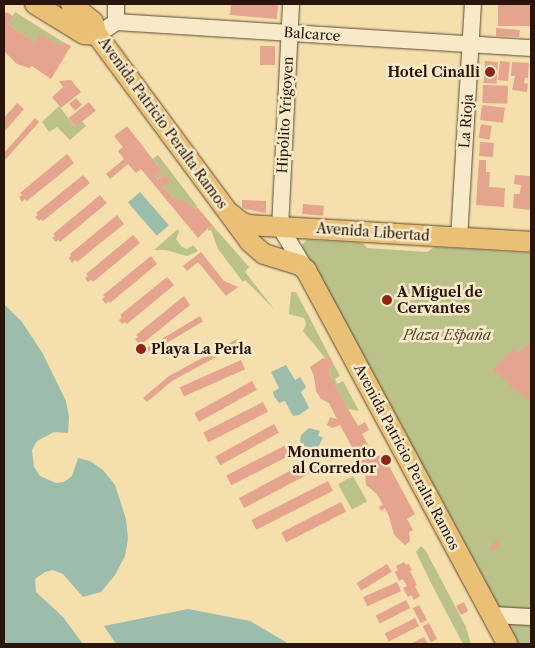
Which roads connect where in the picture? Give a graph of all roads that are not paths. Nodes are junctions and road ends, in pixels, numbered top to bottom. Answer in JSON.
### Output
{"nodes":[{"id":1,"x":34,"y":4,"type":"edge"},
{"id":2,"x":72,"y":4,"type":"edge"},
{"id":3,"x":116,"y":4,"type":"edge"},
{"id":4,"x":291,"y":4,"type":"edge"},
{"id":5,"x":473,"y":4,"type":"edge"},
{"id":6,"x":116,"y":22,"type":"junction"},
{"id":7,"x":289,"y":33,"type":"junction"},
{"id":8,"x":97,"y":35,"type":"junction"},
{"id":9,"x":471,"y":44,"type":"junction"},
{"id":10,"x":531,"y":48,"type":"edge"},
{"id":11,"x":223,"y":205,"type":"junction"},
{"id":12,"x":280,"y":227,"type":"junction"},
{"id":13,"x":459,"y":238,"type":"junction"},
{"id":14,"x":531,"y":242,"type":"edge"},
{"id":15,"x":306,"y":270,"type":"junction"},
{"id":16,"x":492,"y":615,"type":"junction"},
{"id":17,"x":531,"y":617,"type":"edge"},
{"id":18,"x":507,"y":644,"type":"edge"}],
"edges":[{"from":1,"to":8,"type":"main road"},
{"from":2,"to":8,"type":"main road","name":"Avenida Patricio Peralta Ramos"},
{"from":3,"to":6,"type":"street"},
{"from":4,"to":7,"type":"street","name":"Hipólito Yrigoyen"},
{"from":5,"to":9,"type":"street","name":"La Rioja"},
{"from":6,"to":7,"type":"street","name":"Balcarce"},
{"from":6,"to":8,"type":"street"},
{"from":7,"to":9,"type":"street","name":"Balcarce"},
{"from":7,"to":12,"type":"street","name":"Hipólito Yrigoyen"},
{"from":8,"to":11,"type":"main road","name":"Avenida Patricio Peralta Ramos"},
{"from":9,"to":10,"type":"street","name":"Balcarce"},
{"from":9,"to":13,"type":"street","name":"La Rioja"},
{"from":11,"to":12,"type":"main road","name":"Avenida Libertad"},
{"from":11,"to":15,"type":"main road","name":"Avenida Patricio Peralta Ramos"},
{"from":12,"to":13,"type":"main road","name":"Avenida Libertad"},
{"from":12,"to":15,"type":"street","name":"Avenida Patricio Peralta Ramos"},
{"from":13,"to":14,"type":"main road","name":"Avenida Libertad"},
{"from":15,"to":16,"type":"main road","name":"Avenida Patricio Peralta Ramos"},
{"from":16,"to":17,"type":"street"},
{"from":16,"to":18,"type":"main road","name":"Avenida Patricio Peralta Ramos"}]}
